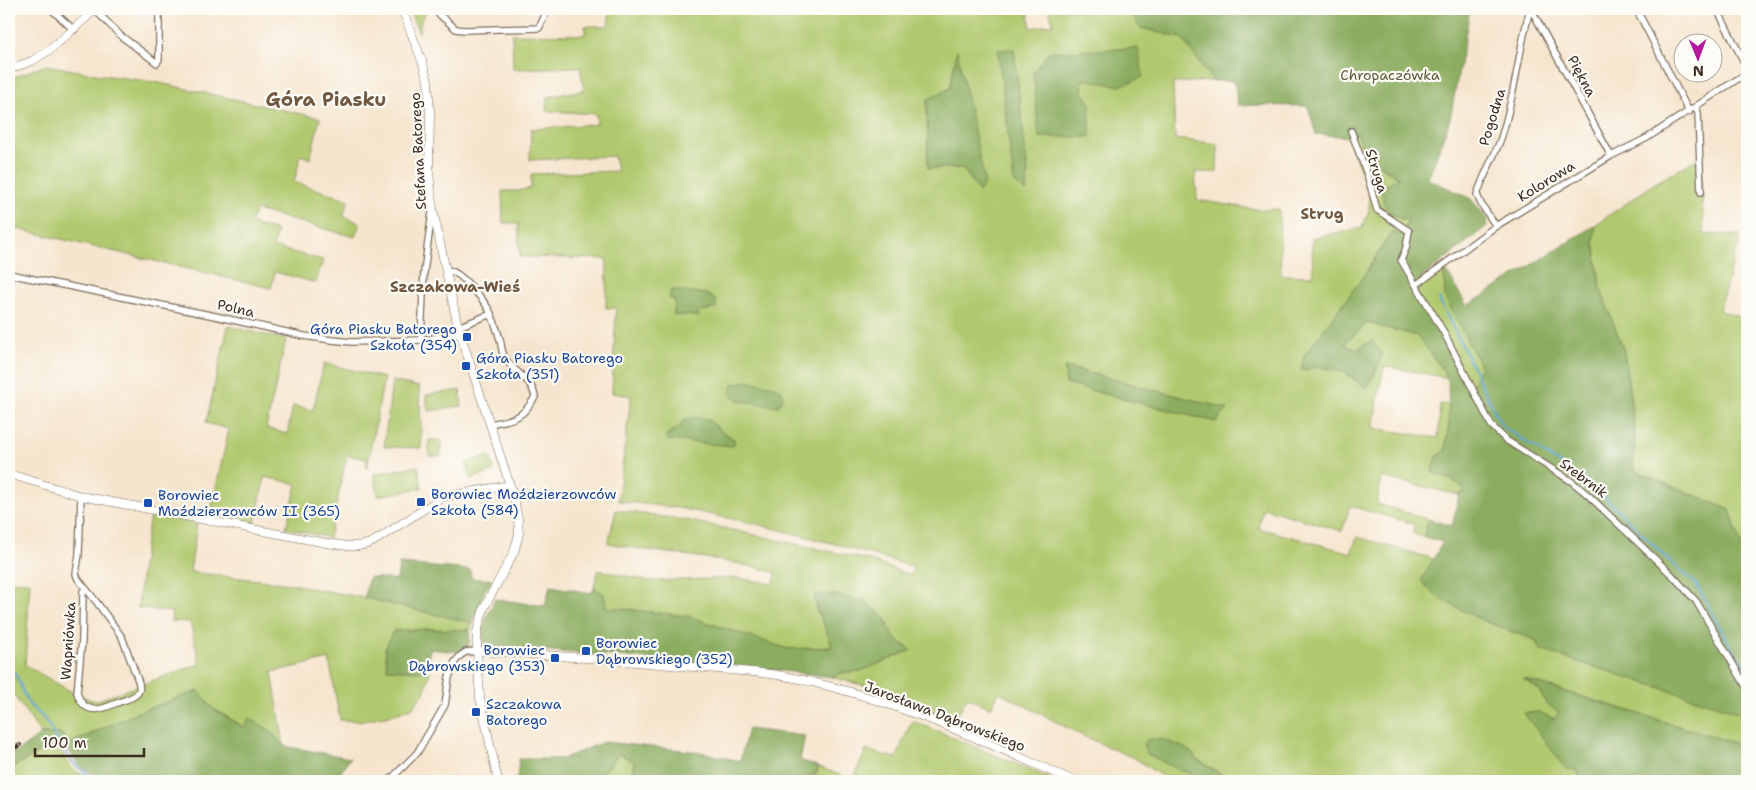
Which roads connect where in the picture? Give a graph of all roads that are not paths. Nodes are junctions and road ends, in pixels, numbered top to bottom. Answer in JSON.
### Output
{"nodes":[{"id":1,"x":51,"y":9,"type":"edge"},
{"id":2,"x":96,"y":9,"type":"edge"},
{"id":3,"x":159,"y":9,"type":"edge"},
{"id":4,"x":402,"y":9,"type":"edge"},
{"id":5,"x":433,"y":9,"type":"edge"},
{"id":6,"x":548,"y":9,"type":"edge"},
{"id":7,"x":1530,"y":9,"type":"edge"},
{"id":8,"x":1635,"y":9,"type":"edge"},
{"id":9,"x":1718,"y":9,"type":"edge"},
{"id":10,"x":74,"y":30,"type":"junction"},
{"id":11,"x":1747,"y":68,"type":"edge"},
{"id":12,"x":9,"y":69,"type":"edge"},
{"id":13,"x":1747,"y":73,"type":"edge"},
{"id":14,"x":1696,"y":108,"type":"junction"},
{"id":15,"x":1689,"y":112,"type":"junction"},
{"id":16,"x":1351,"y":131,"type":"dead end"},
{"id":17,"x":1611,"y":156,"type":"junction"},
{"id":18,"x":1701,"y":192,"type":"dead end"},
{"id":19,"x":433,"y":210,"type":"junction"},
{"id":20,"x":1496,"y":226,"type":"junction"},
{"id":21,"x":1401,"y":260,"type":"joint"},
{"id":22,"x":447,"y":270,"type":"junction"},
{"id":23,"x":9,"y":274,"type":"edge"},
{"id":24,"x":1416,"y":285,"type":"junction"},
{"id":25,"x":491,"y":314,"type":"junction"},
{"id":26,"x":459,"y":330,"type":"junction"},
{"id":27,"x":421,"y":340,"type":"junction"},
{"id":28,"x":490,"y":424,"type":"junction"},
{"id":29,"x":9,"y":474,"type":"edge"},
{"id":30,"x":510,"y":485,"type":"junction"},
{"id":31,"x":81,"y":496,"type":"junction"},
{"id":32,"x":85,"y":589,"type":"junction"},
{"id":33,"x":477,"y":651,"type":"junction"},
{"id":34,"x":1747,"y":688,"type":"edge"},
{"id":35,"x":388,"y":781,"type":"edge"},
{"id":36,"x":498,"y":781,"type":"edge"},
{"id":37,"x":1074,"y":781,"type":"edge"}],
"edges":[{"from":1,"to":10,"type":"street"},
{"from":2,"to":3,"type":"street"},
{"from":2,"to":10,"type":"street"},
{"from":4,"to":19,"type":"street","name":"Stefana Batorego"},
{"from":5,"to":6,"type":"street"},
{"from":7,"to":17,"type":"street","name":"Piękna"},
{"from":7,"to":20,"type":"street","name":"Pogodna"},
{"from":8,"to":15,"type":"street"},
{"from":9,"to":11,"type":"street"},
{"from":10,"to":12,"type":"street"},
{"from":13,"to":14,"type":"street","name":"Kolorowa"},
{"from":14,"to":15,"type":"street","name":"Kolorowa"},
{"from":14,"to":18,"type":"street"},
{"from":15,"to":17,"type":"street","name":"Kolorowa"},
{"from":16,"to":21,"type":"street","name":"Struga"},
{"from":17,"to":20,"type":"street","name":"Kolorowa"},
{"from":19,"to":22,"type":"street","name":"Stefana Batorego"},
{"from":19,"to":27,"type":"street"},
{"from":20,"to":24,"type":"street","name":"Kolorowa"},
{"from":21,"to":24,"type":"street","name":"Srebrnik"},
{"from":22,"to":25,"type":"street"},
{"from":22,"to":26,"type":"street","name":"Stefana Batorego"},
{"from":23,"to":27,"type":"street","name":"Polna"},
{"from":24,"to":34,"type":"street","name":"Srebrnik"},
{"from":25,"to":26,"type":"street","name":"Polna"},
{"from":25,"to":28,"type":"street"},
{"from":26,"to":27,"type":"street","name":"Polna"},
{"from":26,"to":28,"type":"street","name":"Stefana Batorego"},
{"from":28,"to":30,"type":"street","name":"Stefana Batorego"},
{"from":29,"to":31,"type":"street"},
{"from":30,"to":31,"type":"street"},
{"from":30,"to":33,"type":"street","name":"Stefana Batorego"},
{"from":31,"to":32,"type":"street","name":"Wapniówka"},
{"from":32,"to":32,"type":"street","name":"Wapniówka"},
{"from":33,"to":35,"type":"street"},
{"from":33,"to":36,"type":"street","name":"Stefana Batorego"},
{"from":33,"to":37,"type":"street","name":"Jarosława Dąbrowskiego"}]}
